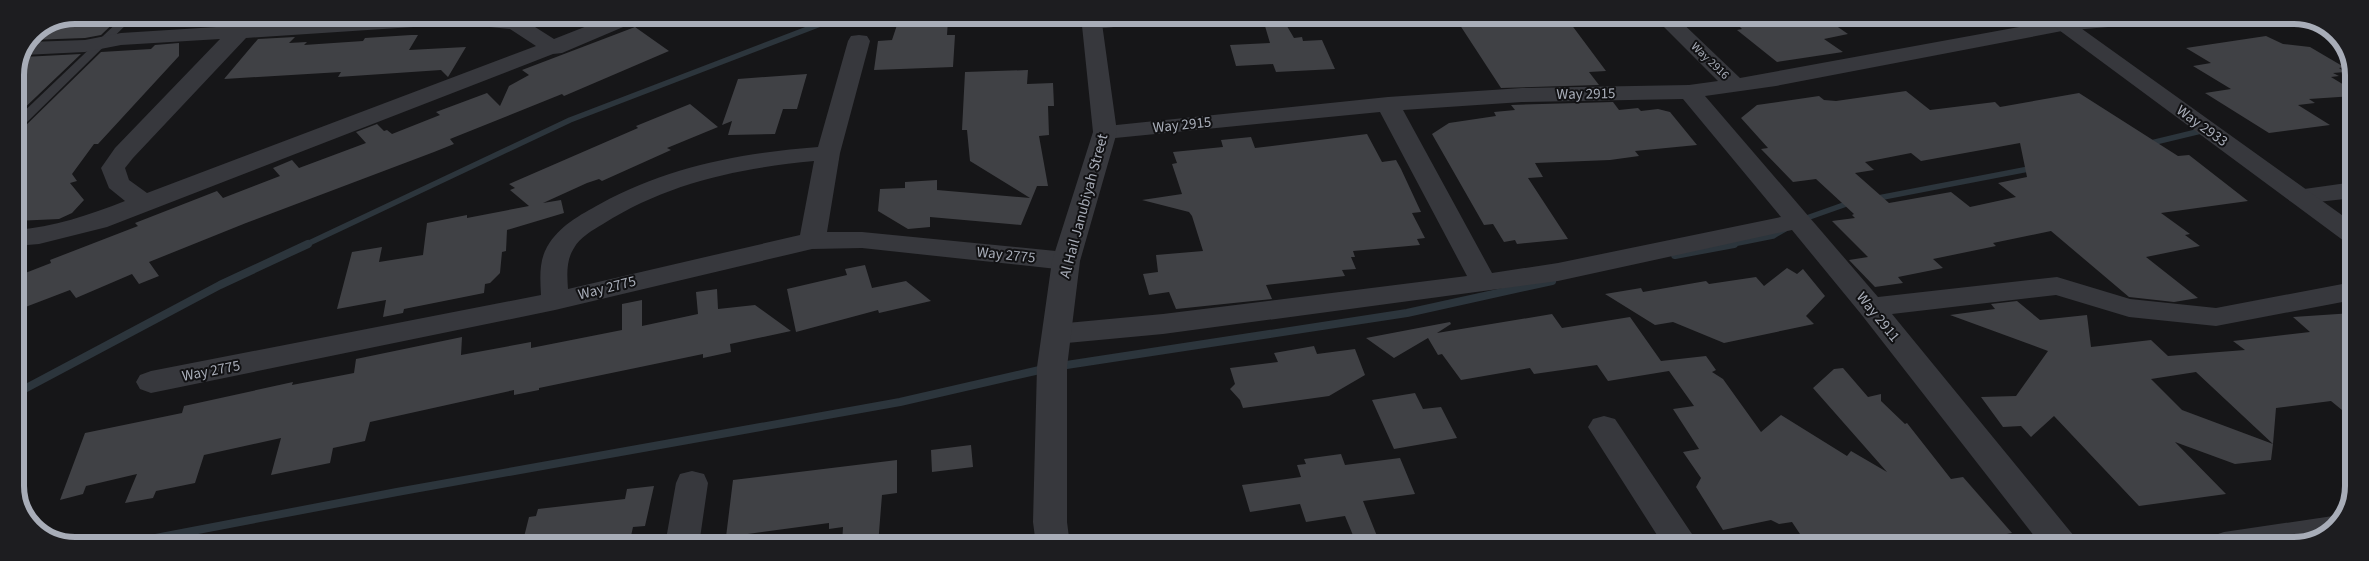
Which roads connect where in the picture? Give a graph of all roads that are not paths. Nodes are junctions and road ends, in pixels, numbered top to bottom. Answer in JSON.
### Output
{"nodes":[{"id":1,"x":122,"y":24,"type":"edge"},
{"id":2,"x":358,"y":24,"type":"edge"},
{"id":3,"x":517,"y":24,"type":"edge"},
{"id":4,"x":613,"y":24,"type":"edge"},
{"id":5,"x":1093,"y":24,"type":"edge"},
{"id":6,"x":1671,"y":24,"type":"edge"},
{"id":7,"x":2041,"y":24,"type":"edge"},
{"id":8,"x":2060,"y":24,"type":"edge"},
{"id":9,"x":240,"y":31,"type":"junction"},
{"id":10,"x":859,"y":40,"type":"dead end"},
{"id":11,"x":104,"y":42,"type":"junction"},
{"id":12,"x":554,"y":48,"type":"junction"},
{"id":13,"x":31,"y":49,"type":"edge"},
{"id":14,"x":1735,"y":85,"type":"junction"},
{"id":15,"x":1689,"y":92,"type":"junction"},
{"id":16,"x":1388,"y":104,"type":"junction"},
{"id":17,"x":24,"y":118,"type":"edge"},
{"id":18,"x":1105,"y":132,"type":"junction"},
{"id":19,"x":828,"y":153,"type":"junction"},
{"id":20,"x":2345,"y":191,"type":"edge"},
{"id":21,"x":2299,"y":196,"type":"junction"},
{"id":22,"x":143,"y":203,"type":"junction"},
{"id":23,"x":1798,"y":222,"type":"junction"},
{"id":24,"x":2345,"y":229,"type":"edge"},
{"id":25,"x":24,"y":237,"type":"edge"},
{"id":26,"x":812,"y":241,"type":"junction"},
{"id":27,"x":1066,"y":261,"type":"junction"},
{"id":28,"x":1484,"y":283,"type":"junction"},
{"id":29,"x":2345,"y":293,"type":"edge"},
{"id":30,"x":555,"y":301,"type":"junction"},
{"id":31,"x":1871,"y":306,"type":"junction"},
{"id":32,"x":1056,"y":334,"type":"junction"},
{"id":33,"x":151,"y":382,"type":"dead end"},
{"id":34,"x":1604,"y":427,"type":"dead end"},
{"id":35,"x":692,"y":483,"type":"dead end"},
{"id":36,"x":2317,"y":531,"type":"edge"},
{"id":37,"x":683,"y":537,"type":"edge"},
{"id":38,"x":1052,"y":537,"type":"edge"},
{"id":39,"x":1677,"y":537,"type":"edge"},
{"id":40,"x":2055,"y":537,"type":"edge"},
{"id":41,"x":2282,"y":537,"type":"edge"}],
"edges":[{"from":1,"to":11,"type":"lane"},
{"from":2,"to":9,"type":"street"},
{"from":3,"to":12,"type":"street"},
{"from":4,"to":12,"type":"street"},
{"from":5,"to":18,"type":"street","name":"Al Hail Janubiyah Street"},
{"from":6,"to":14,"type":"street","name":"Way 2916"},
{"from":7,"to":14,"type":"street","name":"Way 2915"},
{"from":8,"to":21,"type":"street","name":"Way 2933"},
{"from":9,"to":11,"type":"street"},
{"from":9,"to":22,"type":"street"},
{"from":10,"to":19,"type":"street"},
{"from":11,"to":13,"type":"street"},
{"from":11,"to":17,"type":"lane"},
{"from":12,"to":22,"type":"street"},
{"from":14,"to":15,"type":"street","name":"Way 2915"},
{"from":15,"to":16,"type":"street","name":"Way 2915"},
{"from":15,"to":23,"type":"street","name":"Way 2911"},
{"from":16,"to":18,"type":"street","name":"Way 2915"},
{"from":16,"to":28,"type":"street"},
{"from":18,"to":27,"type":"street","name":"Al Hail Janubiyah Street"},
{"from":19,"to":26,"type":"street"},
{"from":19,"to":30,"type":"street"},
{"from":20,"to":21,"type":"street"},
{"from":21,"to":24,"type":"street","name":"Way 2933"},
{"from":22,"to":25,"type":"street"},
{"from":23,"to":28,"type":"street"},
{"from":23,"to":31,"type":"street","name":"Way 2911"},
{"from":26,"to":27,"type":"street","name":"Way 2775"},
{"from":26,"to":30,"type":"street","name":"Way 2775"},
{"from":27,"to":32,"type":"street","name":"Al Hail Janubiyah Street"},
{"from":28,"to":32,"type":"street"},
{"from":29,"to":31,"type":"street"},
{"from":30,"to":33,"type":"street","name":"Way 2775"},
{"from":31,"to":40,"type":"street","name":"Way 2911"},
{"from":32,"to":38,"type":"street","name":"Al Hail Janubiyah Street"},
{"from":34,"to":39,"type":"street"},
{"from":35,"to":37,"type":"street"},
{"from":36,"to":41,"type":"street"}]}
